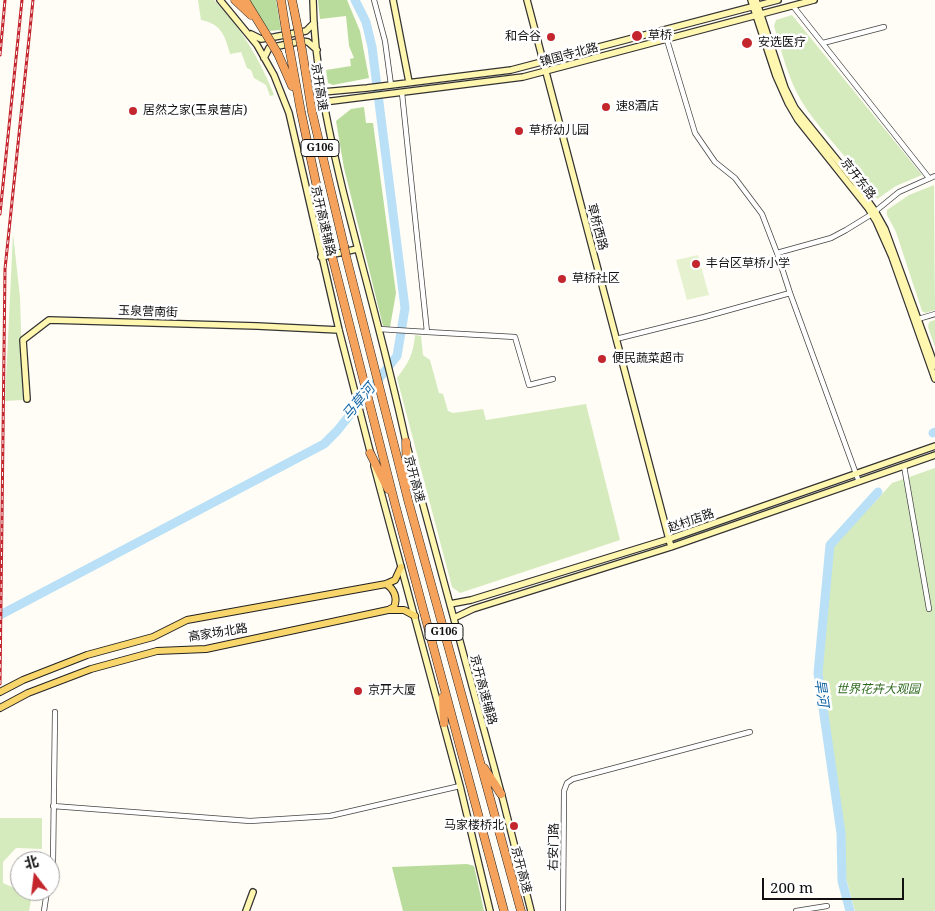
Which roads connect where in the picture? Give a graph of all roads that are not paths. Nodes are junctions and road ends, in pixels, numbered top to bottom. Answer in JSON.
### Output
{"nodes":[{"id":1,"x":220,"y":0,"type":"edge"},
{"id":2,"x":235,"y":0,"type":"edge"},
{"id":3,"x":245,"y":0,"type":"edge"},
{"id":4,"x":281,"y":0,"type":"edge"},
{"id":5,"x":292,"y":0,"type":"edge"},
{"id":6,"x":296,"y":0,"type":"edge"},
{"id":7,"x":313,"y":0,"type":"edge"},
{"id":8,"x":374,"y":0,"type":"edge"},
{"id":9,"x":393,"y":0,"type":"edge"},
{"id":10,"x":527,"y":0,"type":"edge"},
{"id":11,"x":778,"y":0,"type":"edge"},
{"id":12,"x":814,"y":0,"type":"edge"},
{"id":13,"x":754,"y":3,"type":"edge"},
{"id":14,"x":793,"y":6,"type":"junction"},
{"id":15,"x":758,"y":15,"type":"junction"},
{"id":16,"x":258,"y":22,"type":"junction"},
{"id":17,"x":314,"y":22,"type":"junction"},
{"id":18,"x":884,"y":28,"type":"dead end"},
{"id":19,"x":298,"y":29,"type":"junction"},
{"id":20,"x":245,"y":30,"type":"junction"},
{"id":21,"x":667,"y":40,"type":"junction"},
{"id":22,"x":823,"y":43,"type":"junction"},
{"id":23,"x":316,"y":50,"type":"junction"},
{"id":24,"x":264,"y":58,"type":"junction"},
{"id":25,"x":542,"y":62,"type":"junction"},
{"id":26,"x":545,"y":72,"type":"junction"},
{"id":27,"x":409,"y":82,"type":"junction"},
{"id":28,"x":390,"y":85,"type":"junction"},
{"id":29,"x":323,"y":92,"type":"junction"},
{"id":30,"x":402,"y":93,"type":"junction"},
{"id":31,"x":324,"y":102,"type":"junction"},
{"id":32,"x":301,"y":112,"type":"junction"},
{"id":33,"x":935,"y":176,"type":"edge"},
{"id":34,"x":929,"y":178,"type":"junction"},
{"id":35,"x":873,"y":213,"type":"junction"},
{"id":36,"x":358,"y":249,"type":"junction"},
{"id":37,"x":777,"y":253,"type":"junction"},
{"id":38,"x":321,"y":257,"type":"junction"},
{"id":39,"x":790,"y":293,"type":"junction"},
{"id":40,"x":935,"y":314,"type":"edge"},
{"id":41,"x":916,"y":319,"type":"junction"},
{"id":42,"x":379,"y":329,"type":"junction"},
{"id":43,"x":339,"y":330,"type":"junction"},
{"id":44,"x":427,"y":332,"type":"junction"},
{"id":45,"x":616,"y":339,"type":"junction"},
{"id":46,"x":935,"y":366,"type":"edge"},
{"id":47,"x":553,"y":379,"type":"dead end"},
{"id":48,"x":935,"y":379,"type":"edge"},
{"id":49,"x":27,"y":399,"type":"dead end"},
{"id":50,"x":406,"y":442,"type":"junction"},
{"id":51,"x":935,"y":446,"type":"edge"},
{"id":52,"x":370,"y":453,"type":"junction"},
{"id":53,"x":935,"y":455,"type":"edge"},
{"id":54,"x":904,"y":466,"type":"junction"},
{"id":55,"x":856,"y":473,"type":"junction"},
{"id":56,"x":859,"y":482,"type":"junction"},
{"id":57,"x":408,"y":500,"type":"junction"},
{"id":58,"x":395,"y":504,"type":"junction"},
{"id":59,"x":669,"y":539,"type":"junction"},
{"id":60,"x":671,"y":547,"type":"junction"},
{"id":61,"x":401,"y":567,"type":"junction"},
{"id":62,"x":386,"y":584,"type":"junction"},
{"id":63,"x":450,"y":604,"type":"junction"},
{"id":64,"x":929,"y":609,"type":"dead end"},
{"id":65,"x":388,"y":610,"type":"junction"},
{"id":66,"x":415,"y":616,"type":"junction"},
{"id":67,"x":454,"y":618,"type":"junction"},
{"id":68,"x":442,"y":683,"type":"junction"},
{"id":69,"x":0,"y":692,"type":"edge"},
{"id":70,"x":0,"y":708,"type":"edge"},
{"id":71,"x":55,"y":712,"type":"dead end"},
{"id":72,"x":444,"y":723,"type":"junction"},
{"id":73,"x":750,"y":732,"type":"dead end"},
{"id":74,"x":481,"y":764,"type":"junction"},
{"id":75,"x":460,"y":786,"type":"junction"},
{"id":76,"x":502,"y":794,"type":"junction"},
{"id":77,"x":54,"y":806,"type":"junction"},
{"id":78,"x":53,"y":851,"type":"edge"},
{"id":79,"x":253,"y":892,"type":"dead end"},
{"id":80,"x":827,"y":906,"type":"dead end"},
{"id":81,"x":246,"y":911,"type":"edge"},
{"id":82,"x":490,"y":911,"type":"edge"},
{"id":83,"x":503,"y":911,"type":"edge"},
{"id":84,"x":521,"y":911,"type":"edge"},
{"id":85,"x":532,"y":911,"type":"edge"},
{"id":86,"x":563,"y":911,"type":"edge"},
{"id":87,"x":796,"y":911,"type":"edge"}],
"edges":[{"from":1,"to":20,"type":"street","name":"京开高速辅路"},
{"from":2,"to":16,"type":"highway"},
{"from":3,"to":16,"type":"highway"},
{"from":4,"to":32,"type":"highway","name":"京开高速","number":"G106","bridge":true},
{"from":5,"to":19,"type":"highway"},
{"from":6,"to":19,"type":"highway"},
{"from":7,"to":17,"type":"street"},
{"from":8,"to":28,"type":"street"},
{"from":9,"to":27,"type":"street"},
{"from":10,"to":25,"type":"street","name":"草桥西路"},
{"from":11,"to":13,"type":"street","name":"镇国寺北路"},
{"from":12,"to":14,"type":"street","name":"镇国寺北路"},
{"from":13,"to":15,"type":"street","name":"京开东路"},
{"from":13,"to":25,"type":"street","name":"镇国寺北路"},
{"from":14,"to":15,"type":"street","name":"镇国寺北路"},
{"from":14,"to":22,"type":"street"},
{"from":15,"to":21,"type":"street","name":"镇国寺北路"},
{"from":15,"to":35,"type":"street","name":"京开东路"},
{"from":16,"to":32,"type":"highway","bridge":true},
{"from":17,"to":20,"type":"street"},
{"from":17,"to":23,"type":"street"},
{"from":18,"to":22,"type":"street"},
{"from":19,"to":57,"type":"highway","name":"京开高速","number":"G106","bridge":true},
{"from":20,"to":24,"type":"street","name":"京开高速辅路"},
{"from":21,"to":26,"type":"street","name":"镇国寺北路"},
{"from":21,"to":37,"type":"street"},
{"from":22,"to":34,"type":"street"},
{"from":23,"to":24,"type":"street"},
{"from":23,"to":29,"type":"street"},
{"from":24,"to":38,"type":"street","name":"京开高速辅路"},
{"from":25,"to":26,"type":"street","name":"草桥西路"},
{"from":25,"to":27,"type":"street","name":"镇国寺北路"},
{"from":26,"to":30,"type":"street","name":"镇国寺北路"},
{"from":26,"to":45,"type":"street","name":"草桥西路"},
{"from":27,"to":28,"type":"street","name":"镇国寺北路"},
{"from":28,"to":29,"type":"street","name":"镇国寺北路"},
{"from":29,"to":31,"type":"street"},
{"from":30,"to":31,"type":"street","name":"镇国寺北路"},
{"from":30,"to":44,"type":"street"},
{"from":31,"to":36,"type":"street"},
{"from":32,"to":58,"type":"highway","name":"京开高速","number":"G106","bridge":true},
{"from":33,"to":34,"type":"street"},
{"from":34,"to":35,"type":"street"},
{"from":35,"to":37,"type":"street"},
{"from":35,"to":41,"type":"street","name":"京开东路"},
{"from":36,"to":38,"type":"street"},
{"from":36,"to":42,"type":"street"},
{"from":37,"to":39,"type":"street"},
{"from":38,"to":43,"type":"street","name":"京开高速辅路"},
{"from":39,"to":45,"type":"street"},
{"from":39,"to":55,"type":"street"},
{"from":40,"to":41,"type":"street"},
{"from":41,"to":46,"type":"street","name":"京开东路"},
{"from":41,"to":48,"type":"street","name":"京开东路"},
{"from":42,"to":44,"type":"street"},
{"from":42,"to":50,"type":"street","name":"京开高速辅路"},
{"from":43,"to":49,"type":"street","name":"玉泉营南街"},
{"from":43,"to":52,"type":"street","name":"京开高速辅路"},
{"from":44,"to":47,"type":"street"},
{"from":45,"to":59,"type":"street","name":"草桥西路"},
{"from":50,"to":57,"type":"highway"},
{"from":50,"to":63,"type":"street","name":"京开高速辅路"},
{"from":51,"to":55,"type":"street","name":"赵村店路"},
{"from":52,"to":58,"type":"highway"},
{"from":52,"to":61,"type":"street"},
{"from":53,"to":54,"type":"street","name":"赵村店路"},
{"from":54,"to":56,"type":"street","name":"赵村店路"},
{"from":54,"to":64,"type":"street"},
{"from":55,"to":56,"type":"street"},
{"from":55,"to":59,"type":"street","name":"赵村店路"},
{"from":56,"to":60,"type":"street","name":"赵村店路"},
{"from":57,"to":74,"type":"highway","name":"京开高速","number":"G106"},
{"from":58,"to":68,"type":"highway","name":"京开高速","number":"G106"},
{"from":59,"to":60,"type":"street","name":"草桥西路"},
{"from":59,"to":63,"type":"street","name":"赵村店路"},
{"from":60,"to":67,"type":"street","name":"赵村店路"},
{"from":61,"to":62,"type":"main road"},
{"from":61,"to":66,"type":"street"},
{"from":62,"to":65,"type":"main road"},
{"from":62,"to":69,"type":"main road","name":"高家场北路"},
{"from":63,"to":67,"type":"street","name":"京开高速辅路"},
{"from":65,"to":66,"type":"main road","name":"高家场北路"},
{"from":65,"to":70,"type":"main road","name":"高家场北路"},
{"from":66,"to":72,"type":"street"},
{"from":67,"to":76,"type":"street","name":"京开高速辅路"},
{"from":68,"to":72,"type":"highway"},
{"from":68,"to":83,"type":"highway","name":"京开高速","number":"G106"},
{"from":71,"to":77,"type":"street"},
{"from":72,"to":75,"type":"street"},
{"from":73,"to":86,"type":"street","name":"右安门路"},
{"from":74,"to":76,"type":"highway"},
{"from":74,"to":84,"type":"highway","name":"京开高速","number":"G106"},
{"from":75,"to":77,"type":"street"},
{"from":75,"to":82,"type":"street"},
{"from":76,"to":85,"type":"street","name":"京开高速辅路"},
{"from":77,"to":78,"type":"street"},
{"from":79,"to":81,"type":"street"},
{"from":80,"to":87,"type":"street"}]}
